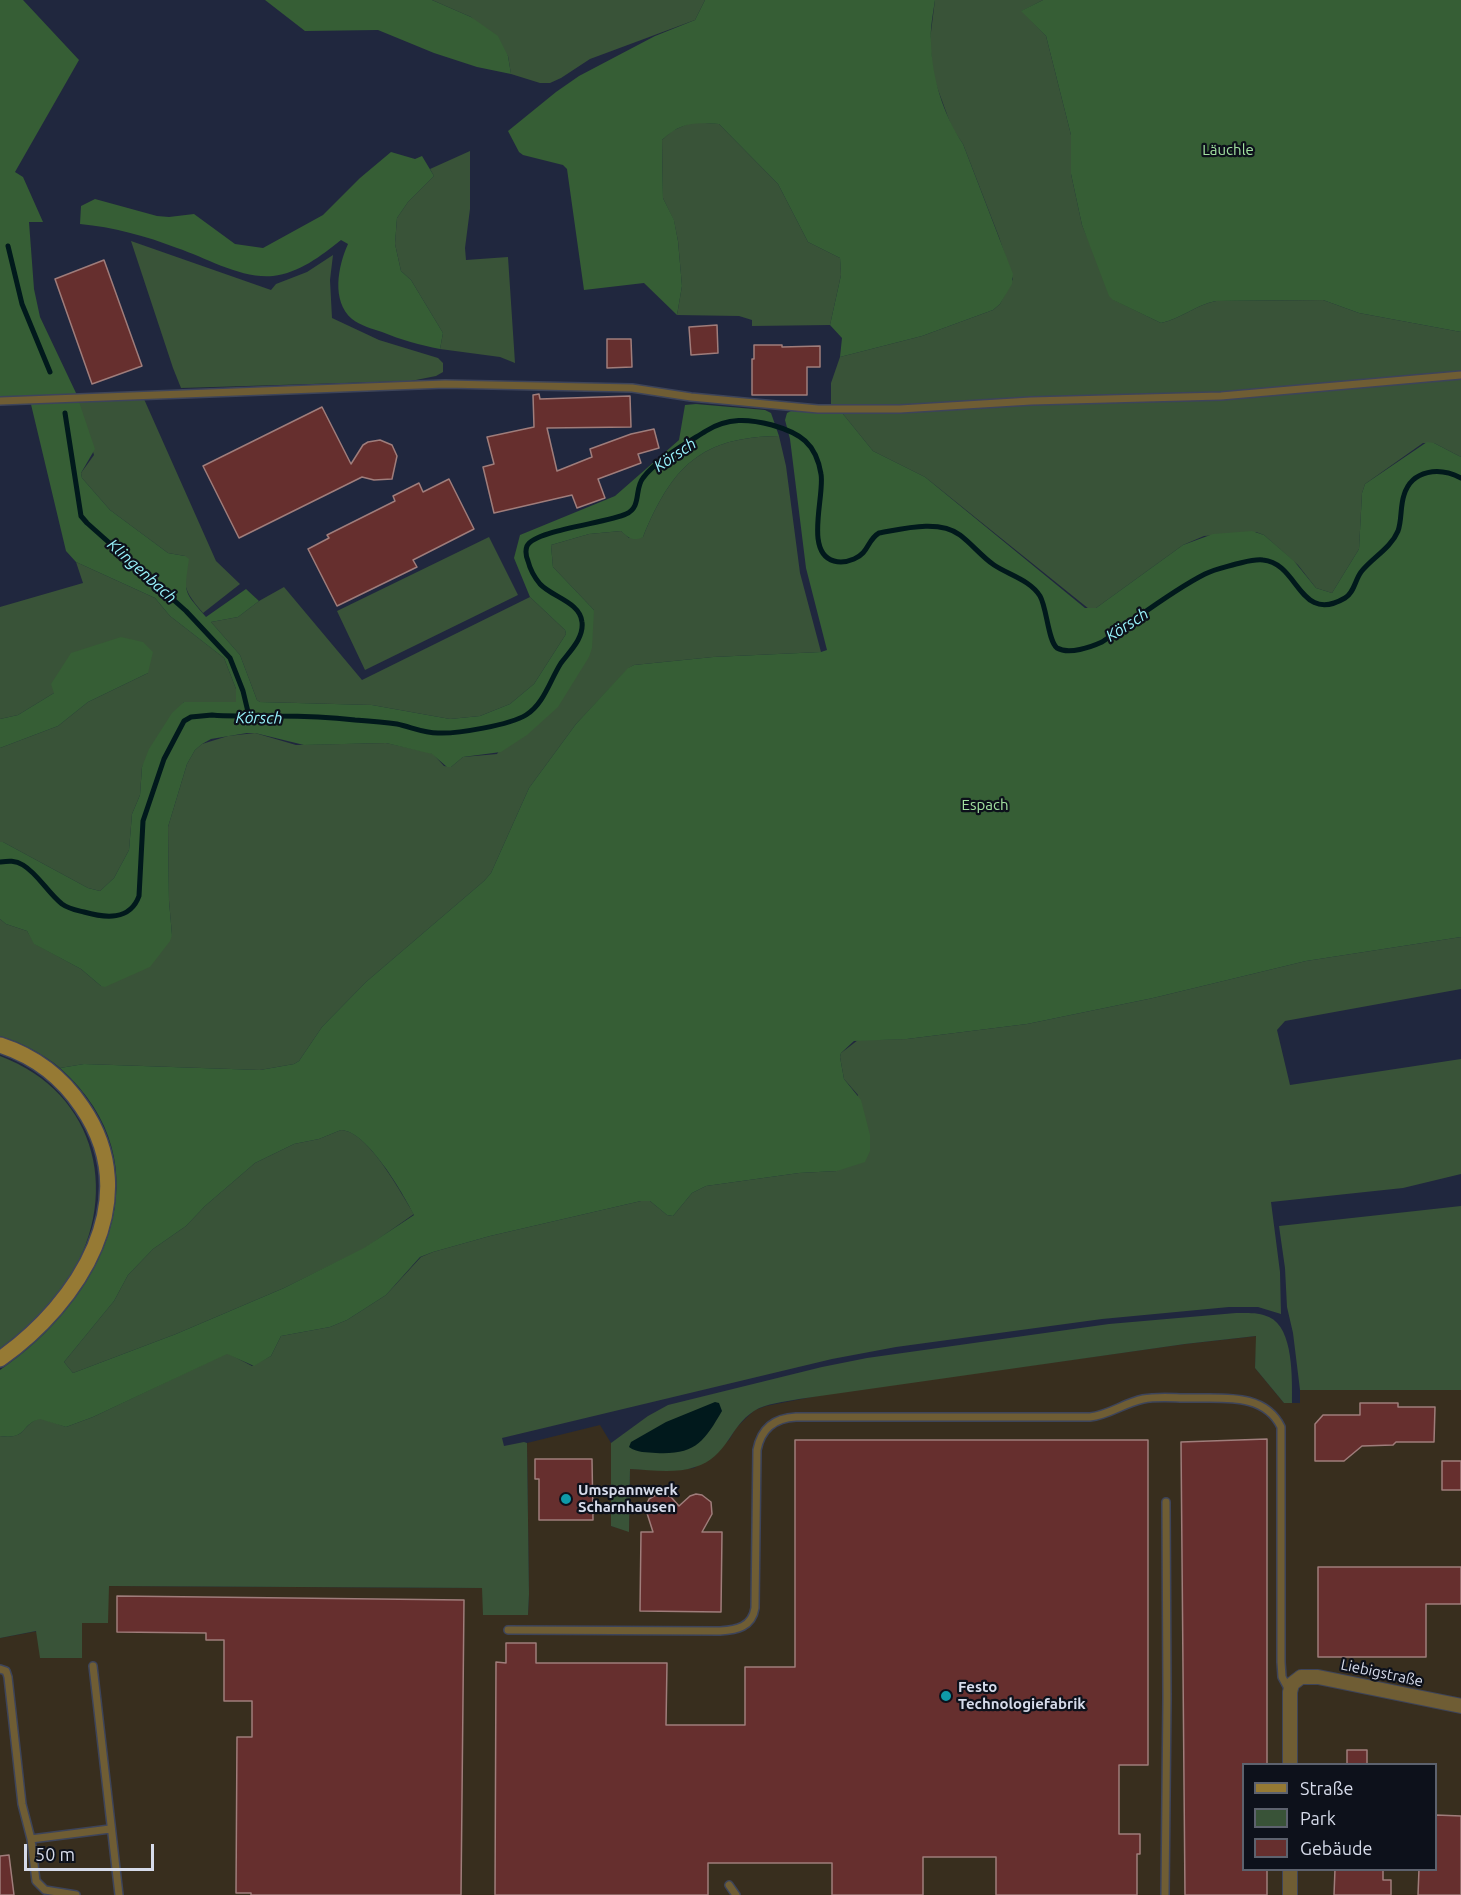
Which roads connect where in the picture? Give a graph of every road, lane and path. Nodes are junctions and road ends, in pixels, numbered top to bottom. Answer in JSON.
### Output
{"nodes":[{"id":1,"x":1461,"y":375,"type":"edge"},
{"id":2,"x":0,"y":401,"type":"edge"},
{"id":3,"x":0,"y":1045,"type":"edge"},
{"id":4,"x":0,"y":1359,"type":"edge"},
{"id":5,"x":1166,"y":1502,"type":"dead end"},
{"id":6,"x":508,"y":1630,"type":"dead end"},
{"id":7,"x":93,"y":1666,"type":"dead end"},
{"id":8,"x":0,"y":1670,"type":"edge"},
{"id":9,"x":1290,"y":1692,"type":"junction"},
{"id":10,"x":1461,"y":1706,"type":"edge"},
{"id":11,"x":1290,"y":1763,"type":"edge"},
{"id":12,"x":110,"y":1829,"type":"junction"},
{"id":13,"x":31,"y":1839,"type":"junction"},
{"id":14,"x":1290,"y":1871,"type":"edge"},
{"id":15,"x":729,"y":1885,"type":"dead end"},
{"id":16,"x":76,"y":1895,"type":"edge"},
{"id":17,"x":118,"y":1895,"type":"edge"},
{"id":18,"x":736,"y":1895,"type":"edge"},
{"id":19,"x":1165,"y":1895,"type":"edge"},
{"id":20,"x":1290,"y":1895,"type":"edge"}],
"edges":[{"from":1,"to":2,"type":"lane"},
{"from":3,"to":4,"type":"main road"},
{"from":5,"to":19,"type":"lane"},
{"from":6,"to":9,"type":"lane"},
{"from":7,"to":12,"type":"lane"},
{"from":8,"to":13,"type":"lane"},
{"from":9,"to":10,"type":"street","name":"Liebigstraße"},
{"from":9,"to":11,"type":"street"},
{"from":12,"to":13,"type":"lane"},
{"from":12,"to":17,"type":"lane"},
{"from":13,"to":16,"type":"lane"},
{"from":14,"to":20,"type":"street"},
{"from":15,"to":18,"type":"lane"}]}
